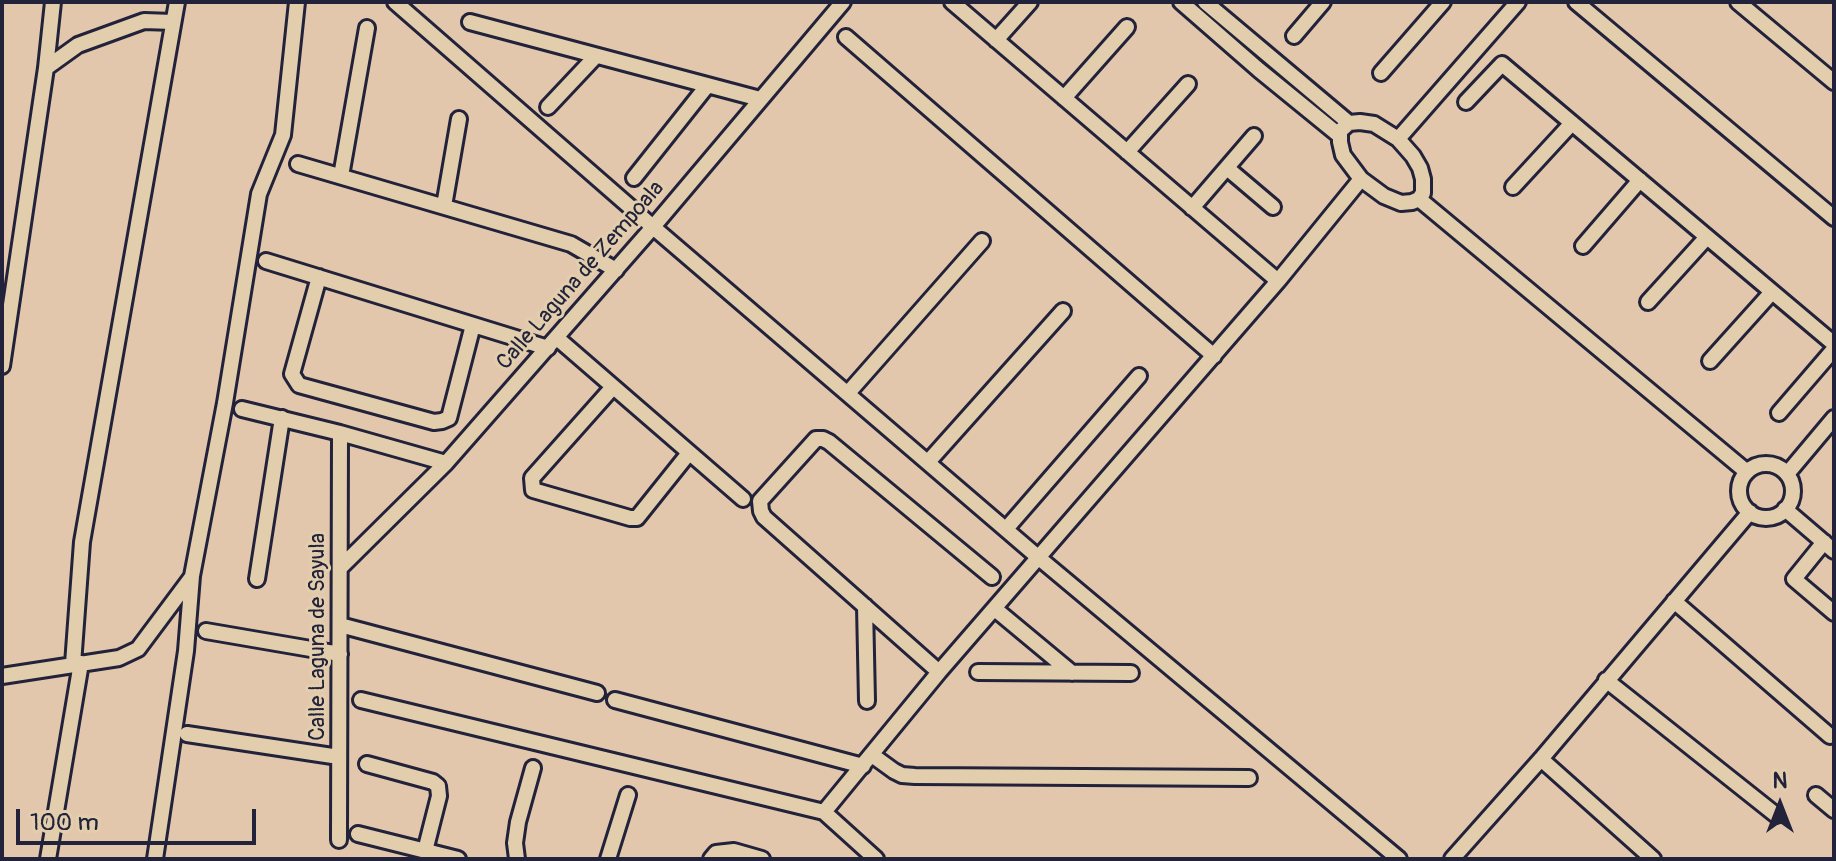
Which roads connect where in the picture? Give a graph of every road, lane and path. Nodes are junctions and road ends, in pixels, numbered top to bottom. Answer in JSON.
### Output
{"nodes":[{"id":1,"x":53,"y":2,"type":"edge"},
{"id":2,"x":177,"y":2,"type":"edge"},
{"id":3,"x":297,"y":2,"type":"edge"},
{"id":4,"x":395,"y":2,"type":"edge"},
{"id":5,"x":843,"y":2,"type":"edge"},
{"id":6,"x":952,"y":2,"type":"edge"},
{"id":7,"x":1030,"y":2,"type":"edge"},
{"id":8,"x":1181,"y":2,"type":"edge"},
{"id":9,"x":1205,"y":2,"type":"edge"},
{"id":10,"x":1323,"y":2,"type":"edge"},
{"id":11,"x":1443,"y":2,"type":"edge"},
{"id":12,"x":1518,"y":2,"type":"edge"},
{"id":13,"x":1576,"y":2,"type":"edge"},
{"id":14,"x":1738,"y":2,"type":"edge"},
{"id":15,"x":173,"y":22,"type":"junction"},
{"id":16,"x":470,"y":22,"type":"dead end"},
{"id":17,"x":1127,"y":27,"type":"dead end"},
{"id":18,"x":367,"y":28,"type":"dead end"},
{"id":19,"x":1294,"y":36,"type":"dead end"},
{"id":20,"x":846,"y":37,"type":"dead end"},
{"id":21,"x":996,"y":40,"type":"junction"},
{"id":22,"x":596,"y":56,"type":"junction"},
{"id":23,"x":46,"y":68,"type":"junction"},
{"id":24,"x":1381,"y":73,"type":"dead end"},
{"id":25,"x":1834,"y":82,"type":"edge"},
{"id":26,"x":1188,"y":84,"type":"dead end"},
{"id":27,"x":707,"y":86,"type":"junction"},
{"id":28,"x":1064,"y":98,"type":"junction"},
{"id":29,"x":760,"y":99,"type":"junction"},
{"id":30,"x":1466,"y":102,"type":"dead end"},
{"id":31,"x":548,"y":107,"type":"dead end"},
{"id":32,"x":459,"y":119,"type":"dead end"},
{"id":33,"x":1349,"y":123,"type":"junction"},
{"id":34,"x":1572,"y":123,"type":"junction"},
{"id":35,"x":1254,"y":136,"type":"dead end"},
{"id":36,"x":1340,"y":136,"type":"junction"},
{"id":37,"x":1398,"y":139,"type":"junction"},
{"id":38,"x":1127,"y":152,"type":"junction"},
{"id":39,"x":298,"y":164,"type":"dead end"},
{"id":40,"x":1227,"y":168,"type":"junction"},
{"id":41,"x":341,"y":176,"type":"junction"},
{"id":42,"x":634,"y":178,"type":"dead end"},
{"id":43,"x":1361,"y":179,"type":"junction"},
{"id":44,"x":1640,"y":180,"type":"junction"},
{"id":45,"x":1513,"y":187,"type":"dead end"},
{"id":46,"x":1419,"y":199,"type":"junction"},
{"id":47,"x":444,"y":206,"type":"junction"},
{"id":48,"x":1273,"y":207,"type":"dead end"},
{"id":49,"x":1192,"y":208,"type":"junction"},
{"id":50,"x":1834,"y":218,"type":"edge"},
{"id":51,"x":653,"y":227,"type":"junction"},
{"id":52,"x":1707,"y":237,"type":"junction"},
{"id":53,"x":982,"y":241,"type":"dead end"},
{"id":54,"x":1583,"y":246,"type":"dead end"},
{"id":55,"x":266,"y":261,"type":"dead end"},
{"id":56,"x":616,"y":270,"type":"junction"},
{"id":57,"x":319,"y":277,"type":"junction"},
{"id":58,"x":1278,"y":281,"type":"junction"},
{"id":59,"x":1772,"y":292,"type":"junction"},
{"id":60,"x":1648,"y":302,"type":"dead end"},
{"id":61,"x":1063,"y":311,"type":"dead end"},
{"id":62,"x":473,"y":325,"type":"junction"},
{"id":63,"x":553,"y":343,"type":"junction"},
{"id":64,"x":1834,"y":346,"type":"edge"},
{"id":65,"x":1214,"y":356,"type":"junction"},
{"id":66,"x":1710,"y":361,"type":"dead end"},
{"id":67,"x":2,"y":366,"type":"edge"},
{"id":68,"x":1139,"y":376,"type":"dead end"},
{"id":69,"x":613,"y":387,"type":"junction"},
{"id":70,"x":848,"y":393,"type":"junction"},
{"id":71,"x":242,"y":409,"type":"dead end"},
{"id":72,"x":1779,"y":413,"type":"dead end"},
{"id":73,"x":282,"y":418,"type":"junction"},
{"id":74,"x":1834,"y":418,"type":"edge"},
{"id":75,"x":340,"y":433,"type":"junction"},
{"id":76,"x":689,"y":453,"type":"junction"},
{"id":77,"x":928,"y":462,"type":"junction"},
{"id":78,"x":446,"y":463,"type":"junction"},
{"id":79,"x":1747,"y":472,"type":"junction"},
{"id":80,"x":1787,"y":474,"type":"junction"},
{"id":81,"x":743,"y":499,"type":"dead end"},
{"id":82,"x":1785,"y":509,"type":"junction"},
{"id":83,"x":1750,"y":512,"type":"junction"},
{"id":84,"x":1006,"y":529,"type":"junction"},
{"id":85,"x":1829,"y":546,"type":"edge"},
{"id":86,"x":1039,"y":558,"type":"junction"},
{"id":87,"x":340,"y":568,"type":"junction"},
{"id":88,"x":192,"y":576,"type":"junction"},
{"id":89,"x":992,"y":577,"type":"dead end"},
{"id":90,"x":257,"y":579,"type":"dead end"},
{"id":91,"x":1674,"y":601,"type":"junction"},
{"id":92,"x":865,"y":606,"type":"junction"},
{"id":93,"x":995,"y":609,"type":"junction"},
{"id":94,"x":1834,"y":613,"type":"edge"},
{"id":95,"x":340,"y":625,"type":"junction"},
{"id":96,"x":206,"y":631,"type":"dead end"},
{"id":97,"x":340,"y":654,"type":"junction"},
{"id":98,"x":77,"y":664,"type":"junction"},
{"id":99,"x":939,"y":672,"type":"junction"},
{"id":100,"x":978,"y":672,"type":"dead end"},
{"id":101,"x":1072,"y":673,"type":"junction"},
{"id":102,"x":1131,"y":673,"type":"dead end"},
{"id":103,"x":2,"y":676,"type":"edge"},
{"id":104,"x":1606,"y":680,"type":"junction"},
{"id":105,"x":597,"y":693,"type":"dead end"},
{"id":106,"x":361,"y":700,"type":"dead end"},
{"id":107,"x":615,"y":700,"type":"dead end"},
{"id":108,"x":867,"y":701,"type":"dead end"},
{"id":109,"x":187,"y":734,"type":"dead end"},
{"id":110,"x":1830,"y":736,"type":"dead end"},
{"id":111,"x":339,"y":757,"type":"junction"},
{"id":112,"x":1541,"y":759,"type":"junction"},
{"id":113,"x":867,"y":761,"type":"junction"},
{"id":114,"x":367,"y":764,"type":"dead end"},
{"id":115,"x":533,"y":768,"type":"dead end"},
{"id":116,"x":1249,"y":778,"type":"dead end"},
{"id":117,"x":628,"y":795,"type":"dead end"},
{"id":118,"x":1816,"y":795,"type":"dead end"},
{"id":119,"x":1834,"y":810,"type":"edge"},
{"id":120,"x":824,"y":812,"type":"junction"},
{"id":121,"x":1776,"y":815,"type":"dead end"},
{"id":122,"x":358,"y":834,"type":"dead end"},
{"id":123,"x":339,"y":840,"type":"dead end"},
{"id":124,"x":425,"y":851,"type":"junction"},
{"id":125,"x":48,"y":859,"type":"edge"},
{"id":126,"x":155,"y":859,"type":"edge"},
{"id":127,"x":458,"y":859,"type":"edge"},
{"id":128,"x":517,"y":859,"type":"edge"},
{"id":129,"x":608,"y":859,"type":"edge"},
{"id":130,"x":711,"y":859,"type":"edge"},
{"id":131,"x":762,"y":859,"type":"edge"},
{"id":132,"x":876,"y":859,"type":"edge"},
{"id":133,"x":1399,"y":859,"type":"edge"},
{"id":134,"x":1452,"y":859,"type":"edge"},
{"id":135,"x":1653,"y":859,"type":"edge"}],
"edges":[{"from":1,"to":23,"type":"street"},
{"from":2,"to":15,"type":"street"},
{"from":3,"to":88,"type":"street"},
{"from":4,"to":51,"type":"street"},
{"from":5,"to":29,"type":"street","name":"Calle Laguna de Zempoala"},
{"from":6,"to":21,"type":"street"},
{"from":7,"to":21,"type":"street"},
{"from":8,"to":36,"type":"street"},
{"from":9,"to":33,"type":"street"},
{"from":10,"to":19,"type":"street"},
{"from":11,"to":24,"type":"street"},
{"from":12,"to":37,"type":"street"},
{"from":13,"to":50,"type":"street"},
{"from":14,"to":25,"type":"street"},
{"from":15,"to":23,"type":"street"},
{"from":15,"to":98,"type":"street"},
{"from":16,"to":22,"type":"street"},
{"from":17,"to":28,"type":"street"},
{"from":18,"to":41,"type":"street"},
{"from":20,"to":65,"type":"street"},
{"from":21,"to":28,"type":"street"},
{"from":22,"to":27,"type":"street"},
{"from":22,"to":31,"type":"street"},
{"from":23,"to":67,"type":"street"},
{"from":26,"to":38,"type":"street"},
{"from":27,"to":29,"type":"street"},
{"from":27,"to":42,"type":"street"},
{"from":28,"to":38,"type":"street"},
{"from":29,"to":51,"type":"street","name":"Calle Laguna de Zempoala"},
{"from":30,"to":34,"type":"street"},
{"from":32,"to":47,"type":"street"},
{"from":33,"to":36,"type":"street"},
{"from":33,"to":37,"type":"street"},
{"from":34,"to":44,"type":"street"},
{"from":34,"to":45,"type":"street"},
{"from":35,"to":40,"type":"street"},
{"from":36,"to":43,"type":"street"},
{"from":37,"to":46,"type":"street"},
{"from":38,"to":49,"type":"street"},
{"from":39,"to":41,"type":"street"},
{"from":40,"to":48,"type":"street"},
{"from":40,"to":49,"type":"street"},
{"from":41,"to":47,"type":"street"},
{"from":43,"to":46,"type":"street"},
{"from":43,"to":58,"type":"street"},
{"from":44,"to":52,"type":"street"},
{"from":44,"to":54,"type":"street"},
{"from":46,"to":79,"type":"street"},
{"from":47,"to":56,"type":"street"},
{"from":49,"to":58,"type":"street"},
{"from":51,"to":56,"type":"street","name":"Calle Laguna de Zempoala"},
{"from":51,"to":70,"type":"street"},
{"from":52,"to":59,"type":"street"},
{"from":52,"to":60,"type":"street"},
{"from":53,"to":70,"type":"street"},
{"from":55,"to":57,"type":"street"},
{"from":56,"to":63,"type":"street","name":"Calle Laguna de Zempoala"},
{"from":57,"to":62,"type":"street"},
{"from":57,"to":62,"type":"street"},
{"from":58,"to":65,"type":"street"},
{"from":59,"to":64,"type":"street"},
{"from":59,"to":66,"type":"street"},
{"from":61,"to":77,"type":"street"},
{"from":62,"to":63,"type":"street"},
{"from":63,"to":69,"type":"street"},
{"from":63,"to":78,"type":"street","name":"Calle Laguna de Zempoala"},
{"from":64,"to":72,"type":"street"},
{"from":65,"to":86,"type":"street"},
{"from":68,"to":84,"type":"street"},
{"from":69,"to":76,"type":"street"},
{"from":69,"to":76,"type":"street"},
{"from":70,"to":77,"type":"street"},
{"from":71,"to":73,"type":"street"},
{"from":73,"to":75,"type":"street"},
{"from":73,"to":90,"type":"street"},
{"from":74,"to":80,"type":"street"},
{"from":75,"to":78,"type":"street"},
{"from":75,"to":87,"type":"street","name":"Calle Laguna de Sayula"},
{"from":76,"to":81,"type":"street"},
{"from":77,"to":84,"type":"street"},
{"from":78,"to":87,"type":"street","name":"Calle Laguna de Zempoala"},
{"from":79,"to":80,"type":"street"},
{"from":79,"to":83,"type":"street"},
{"from":80,"to":82,"type":"street"},
{"from":82,"to":83,"type":"street"},
{"from":82,"to":85,"type":"street"},
{"from":83,"to":91,"type":"street"},
{"from":84,"to":86,"type":"street"},
{"from":85,"to":94,"type":"street"},
{"from":86,"to":93,"type":"street"},
{"from":86,"to":133,"type":"street"},
{"from":87,"to":95,"type":"street","name":"Calle Laguna de Sayula"},
{"from":88,"to":98,"type":"street"},
{"from":88,"to":126,"type":"street"},
{"from":89,"to":92,"type":"street"},
{"from":91,"to":104,"type":"street"},
{"from":91,"to":110,"type":"street"},
{"from":92,"to":99,"type":"street"},
{"from":92,"to":108,"type":"street"},
{"from":93,"to":99,"type":"street"},
{"from":93,"to":101,"type":"street"},
{"from":95,"to":97,"type":"street","name":"Calle Laguna de Sayula"},
{"from":95,"to":105,"type":"street"},
{"from":96,"to":97,"type":"street"},
{"from":97,"to":111,"type":"street","name":"Calle Laguna de Sayula"},
{"from":98,"to":103,"type":"street"},
{"from":98,"to":125,"type":"street"},
{"from":99,"to":113,"type":"street"},
{"from":100,"to":101,"type":"street"},
{"from":101,"to":102,"type":"street"},
{"from":104,"to":112,"type":"street"},
{"from":104,"to":121,"type":"street"},
{"from":106,"to":120,"type":"street"},
{"from":107,"to":113,"type":"street"},
{"from":109,"to":111,"type":"street"},
{"from":111,"to":123,"type":"street","name":"Calle Laguna de Sayula"},
{"from":112,"to":134,"type":"street"},
{"from":112,"to":135,"type":"street"},
{"from":113,"to":116,"type":"street"},
{"from":113,"to":120,"type":"street"},
{"from":114,"to":124,"type":"street"},
{"from":115,"to":128,"type":"street"},
{"from":117,"to":129,"type":"street"},
{"from":118,"to":119,"type":"street"},
{"from":120,"to":132,"type":"street"},
{"from":122,"to":124,"type":"street"},
{"from":124,"to":127,"type":"street"},
{"from":130,"to":131,"type":"street"}]}
